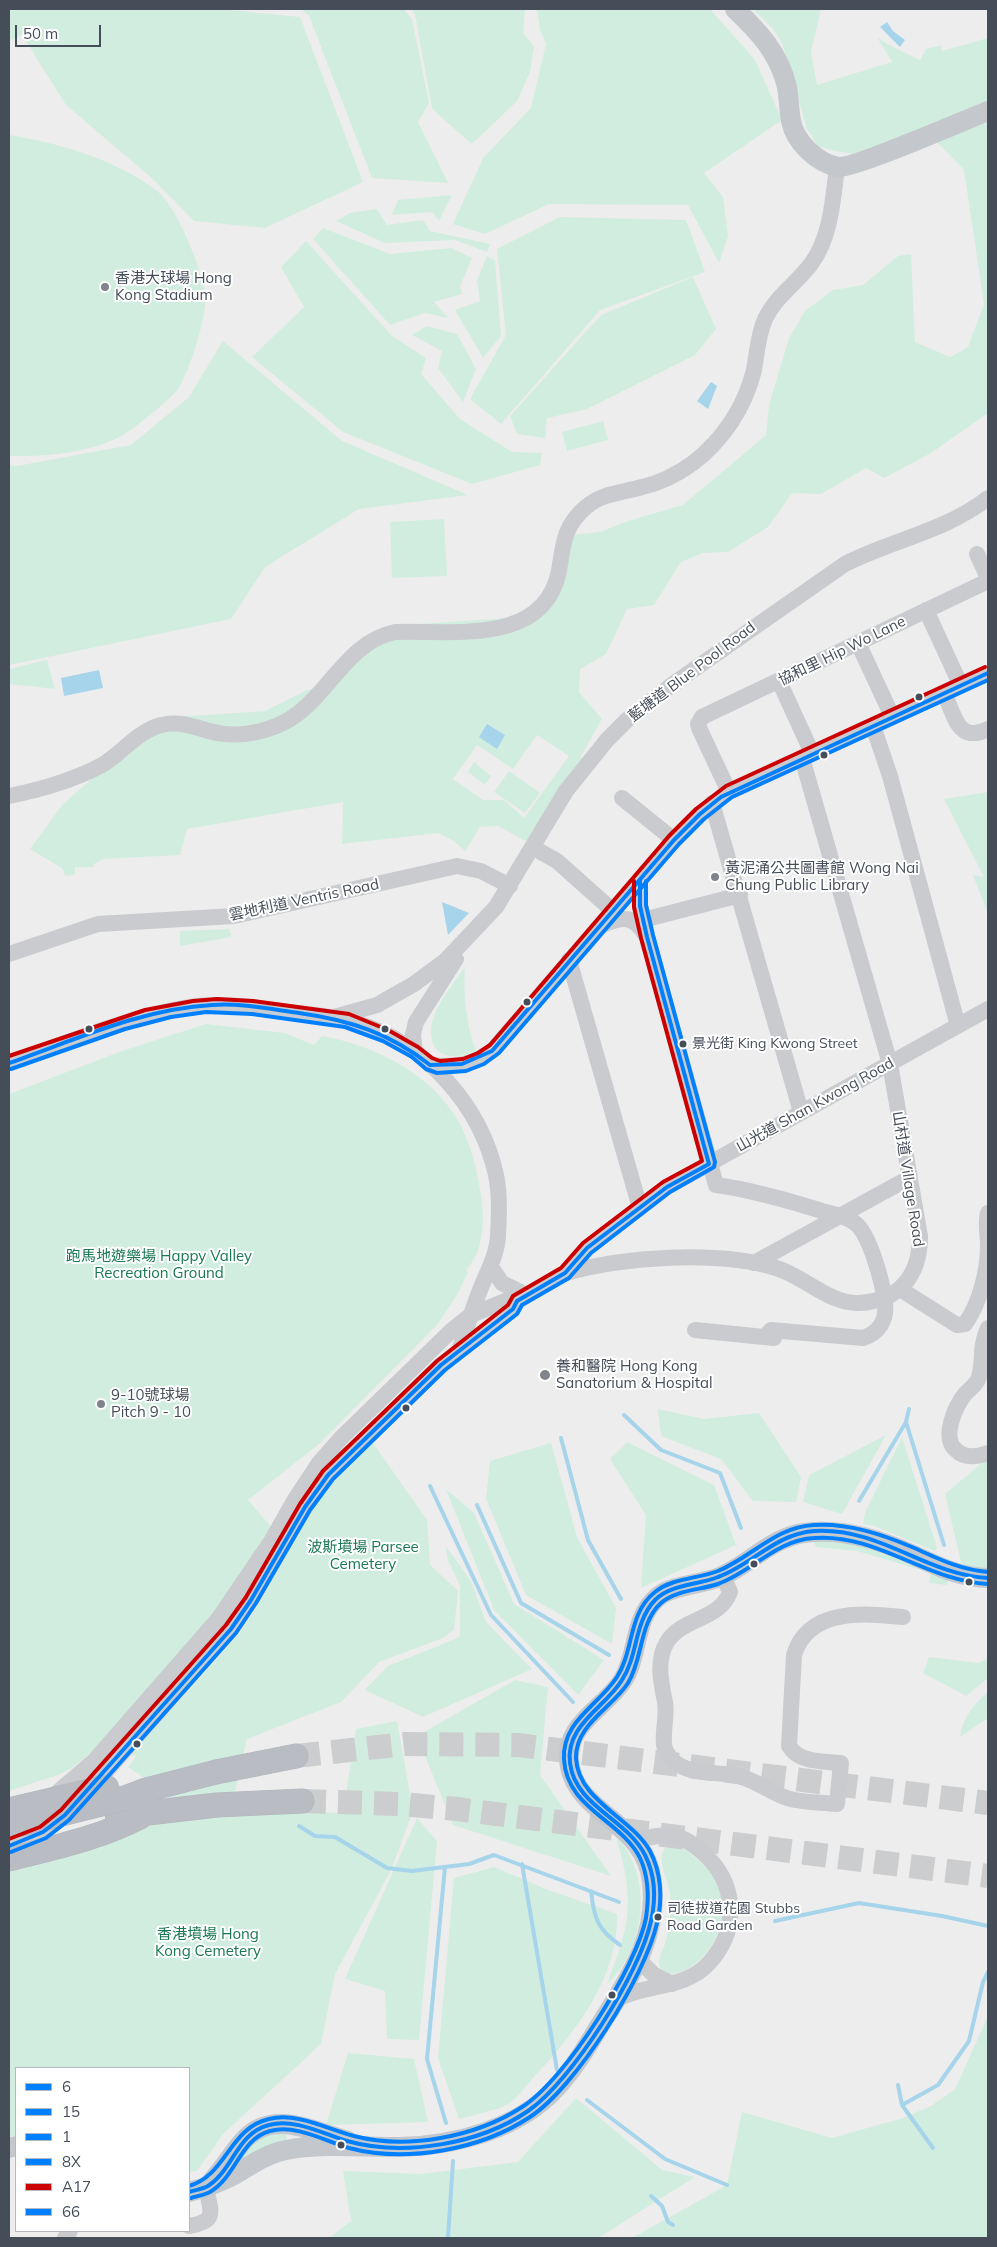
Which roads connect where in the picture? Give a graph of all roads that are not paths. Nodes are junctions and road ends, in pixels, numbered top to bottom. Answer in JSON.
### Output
{"nodes":[{"id":1,"x":735,"y":9,"type":"edge"},
{"id":2,"x":988,"y":111,"type":"edge"},
{"id":3,"x":837,"y":167,"type":"junction"},
{"id":4,"x":988,"y":498,"type":"edge"},
{"id":5,"x":977,"y":554,"type":"dead end"},
{"id":6,"x":988,"y":580,"type":"edge"},
{"id":7,"x":926,"y":610,"type":"junction"},
{"id":8,"x":858,"y":643,"type":"junction"},
{"id":9,"x":988,"y":673,"type":"edge"},
{"id":10,"x":779,"y":681,"type":"junction"},
{"id":11,"x":961,"y":686,"type":"junction"},
{"id":12,"x":944,"y":693,"type":"junction"},
{"id":13,"x":892,"y":716,"type":"junction"},
{"id":14,"x":872,"y":726,"type":"junction"},
{"id":15,"x":988,"y":729,"type":"edge"},
{"id":16,"x":807,"y":756,"type":"junction"},
{"id":17,"x":729,"y":792,"type":"junction"},
{"id":18,"x":9,"y":796,"type":"edge"},
{"id":19,"x":622,"y":798,"type":"dead end"},
{"id":20,"x":712,"y":803,"type":"junction"},
{"id":21,"x":674,"y":840,"type":"junction"},
{"id":22,"x":532,"y":847,"type":"junction"},
{"id":23,"x":640,"y":881,"type":"junction"},
{"id":24,"x":510,"y":886,"type":"junction"},
{"id":25,"x":740,"y":895,"type":"junction"},
{"id":26,"x":613,"y":911,"type":"junction"},
{"id":27,"x":643,"y":920,"type":"junction"},
{"id":28,"x":602,"y":925,"type":"junction"},
{"id":29,"x":473,"y":934,"type":"junction"},
{"id":30,"x":646,"y":937,"type":"junction"},
{"id":31,"x":9,"y":954,"type":"edge"},
{"id":32,"x":569,"y":960,"type":"junction"},
{"id":33,"x":988,"y":1009,"type":"edge"},
{"id":34,"x":334,"y":1018,"type":"junction"},
{"id":35,"x":958,"y":1026,"type":"junction"},
{"id":36,"x":415,"y":1052,"type":"junction"},
{"id":37,"x":9,"y":1063,"type":"edge"},
{"id":38,"x":890,"y":1064,"type":"junction"},
{"id":39,"x":430,"y":1065,"type":"junction"},
{"id":40,"x":801,"y":1112,"type":"junction"},
{"id":41,"x":709,"y":1164,"type":"junction"},
{"id":42,"x":909,"y":1178,"type":"junction"},
{"id":43,"x":640,"y":1208,"type":"junction"},
{"id":44,"x":988,"y":1213,"type":"edge"},
{"id":45,"x":838,"y":1216,"type":"junction"},
{"id":46,"x":587,"y":1248,"type":"junction"},
{"id":47,"x":754,"y":1263,"type":"junction"},
{"id":48,"x":602,"y":1264,"type":"junction"},
{"id":49,"x":491,"y":1266,"type":"junction"},
{"id":50,"x":565,"y":1273,"type":"junction"},
{"id":51,"x":900,"y":1289,"type":"junction"},
{"id":52,"x":884,"y":1297,"type":"junction"},
{"id":53,"x":522,"y":1298,"type":"junction"},
{"id":54,"x":471,"y":1315,"type":"junction"},
{"id":55,"x":988,"y":1328,"type":"edge"},
{"id":56,"x":695,"y":1330,"type":"dead end"},
{"id":57,"x":765,"y":1337,"type":"junction"},
{"id":58,"x":838,"y":1343,"type":"dead end"},
{"id":59,"x":458,"y":1351,"type":"junction"},
{"id":60,"x":988,"y":1453,"type":"edge"},
{"id":61,"x":723,"y":1576,"type":"junction"},
{"id":62,"x":988,"y":1578,"type":"edge"},
{"id":63,"x":903,"y":1616,"type":"dead end"},
{"id":64,"x":296,"y":1756,"type":"tunnel mouth"},
{"id":65,"x":146,"y":1790,"type":"junction"},
{"id":66,"x":302,"y":1801,"type":"tunnel mouth"},
{"id":67,"x":9,"y":1810,"type":"edge"},
{"id":68,"x":148,"y":1813,"type":"junction"},
{"id":69,"x":9,"y":1821,"type":"edge"},
{"id":70,"x":9,"y":1827,"type":"edge"},
{"id":71,"x":9,"y":1839,"type":"edge"},
{"id":72,"x":635,"y":1841,"type":"junction"},
{"id":73,"x":9,"y":1846,"type":"edge"},
{"id":74,"x":9,"y":1859,"type":"edge"},
{"id":75,"x":639,"y":1960,"type":"junction"},
{"id":76,"x":672,"y":1984,"type":"junction"},
{"id":77,"x":616,"y":2000,"type":"junction"},
{"id":78,"x":279,"y":2122,"type":"junction"},
{"id":79,"x":363,"y":2145,"type":"junction"},
{"id":80,"x":288,"y":2150,"type":"junction"},
{"id":81,"x":198,"y":2190,"type":"edge"},
{"id":82,"x":190,"y":2226,"type":"edge"}],
"edges":[{"from":1,"to":3,"type":"main road"},
{"from":2,"to":3,"type":"main road"},
{"from":3,"to":18,"type":"street"},
{"from":4,"to":22,"type":"street","name":"藍塘道 Blue Pool Road"},
{"from":5,"to":6,"type":"street"},
{"from":6,"to":7,"type":"street","name":"協和里 Hip Wo Lane"},
{"from":7,"to":8,"type":"street","name":"協和里 Hip Wo Lane"},
{"from":7,"to":11,"type":"street"},
{"from":8,"to":10,"type":"street","name":"協和里 Hip Wo Lane"},
{"from":8,"to":13,"type":"street"},
{"from":9,"to":11,"type":"street"},
{"from":10,"to":16,"type":"street","name":"山村道 Village Road"},
{"from":10,"to":17,"type":"street","name":"協和里 Hip Wo Lane"},
{"from":11,"to":12,"type":"street"},
{"from":12,"to":13,"type":"street"},
{"from":12,"to":15,"type":"street"},
{"from":13,"to":14,"type":"street"},
{"from":14,"to":16,"type":"street"},
{"from":14,"to":35,"type":"street"},
{"from":16,"to":17,"type":"street"},
{"from":16,"to":38,"type":"street","name":"山村道 Village Road"},
{"from":17,"to":20,"type":"street"},
{"from":19,"to":21,"type":"street"},
{"from":20,"to":21,"type":"street"},
{"from":20,"to":25,"type":"street"},
{"from":21,"to":23,"type":"street"},
{"from":22,"to":24,"type":"street","name":"藍塘道 Blue Pool Road"},
{"from":22,"to":26,"type":"street"},
{"from":23,"to":26,"type":"street"},
{"from":23,"to":27,"type":"street"},
{"from":24,"to":29,"type":"street","name":"藍塘道 Blue Pool Road"},
{"from":24,"to":31,"type":"street","name":"雲地利道 Ventris Road"},
{"from":25,"to":27,"type":"street"},
{"from":25,"to":40,"type":"street"},
{"from":26,"to":28,"type":"street"},
{"from":27,"to":30,"type":"street"},
{"from":28,"to":30,"type":"street"},
{"from":28,"to":32,"type":"street"},
{"from":29,"to":34,"type":"street","name":"藍塘道 Blue Pool Road"},
{"from":29,"to":36,"type":"street","name":"藍塘道 Blue Pool Road"},
{"from":30,"to":41,"type":"street"},
{"from":32,"to":39,"type":"street"},
{"from":32,"to":43,"type":"street"},
{"from":33,"to":35,"type":"street","name":"山光道 Shan Kwong Road"},
{"from":34,"to":36,"type":"street"},
{"from":34,"to":37,"type":"street"},
{"from":35,"to":38,"type":"street","name":"山光道 Shan Kwong Road"},
{"from":36,"to":39,"type":"street"},
{"from":38,"to":40,"type":"street","name":"山光道 Shan Kwong Road"},
{"from":38,"to":42,"type":"street","name":"山村道 Village Road"},
{"from":39,"to":49,"type":"street"},
{"from":40,"to":41,"type":"street","name":"山光道 Shan Kwong Road"},
{"from":41,"to":43,"type":"street","name":"山光道 Shan Kwong Road"},
{"from":41,"to":45,"type":"street"},
{"from":42,"to":45,"type":"street"},
{"from":42,"to":51,"type":"street","name":"山村道 Village Road"},
{"from":43,"to":46,"type":"street","name":"山光道 Shan Kwong Road"},
{"from":44,"to":51,"type":"street"},
{"from":45,"to":47,"type":"street"},
{"from":45,"to":52,"type":"street"},
{"from":46,"to":48,"type":"street"},
{"from":46,"to":50,"type":"street","name":"山光道 Shan Kwong Road"},
{"from":47,"to":48,"type":"street","name":"山村道 Village Road"},
{"from":47,"to":52,"type":"street","name":"山村道 Village Road"},
{"from":48,"to":50,"type":"street","name":"山村道 Village Road"},
{"from":49,"to":53,"type":"street"},
{"from":49,"to":54,"type":"street"},
{"from":50,"to":53,"type":"street","name":"山光道 Shan Kwong Road"},
{"from":51,"to":52,"type":"street","name":"山村道 Village Road"},
{"from":52,"to":57,"type":"street"},
{"from":53,"to":54,"type":"street","name":"山光道 Shan Kwong Road"},
{"from":53,"to":59,"type":"street"},
{"from":54,"to":59,"type":"street"},
{"from":54,"to":69,"type":"street"},
{"from":55,"to":60,"type":"street"},
{"from":56,"to":57,"type":"street"},
{"from":57,"to":58,"type":"street"},
{"from":59,"to":73,"type":"street"},
{"from":61,"to":62,"type":"main road"},
{"from":61,"to":63,"type":"street"},
{"from":61,"to":72,"type":"main road"},
{"from":64,"to":65,"type":"highway"},
{"from":65,"to":67,"type":"highway","bridge":true},
{"from":65,"to":70,"type":"highway","bridge":true},
{"from":66,"to":68,"type":"highway"},
{"from":68,"to":71,"type":"highway"},
{"from":68,"to":74,"type":"highway"},
{"from":72,"to":75,"type":"main road"},
{"from":72,"to":76,"type":"street"},
{"from":75,"to":76,"type":"street"},
{"from":75,"to":77,"type":"main road"},
{"from":76,"to":77,"type":"street"},
{"from":77,"to":79,"type":"main road"},
{"from":78,"to":79,"type":"main road"},
{"from":78,"to":80,"type":"main road"},
{"from":78,"to":81,"type":"main road"},
{"from":79,"to":80,"type":"main road"},
{"from":80,"to":81,"type":"main road"},
{"from":81,"to":82,"type":"street"}]}
